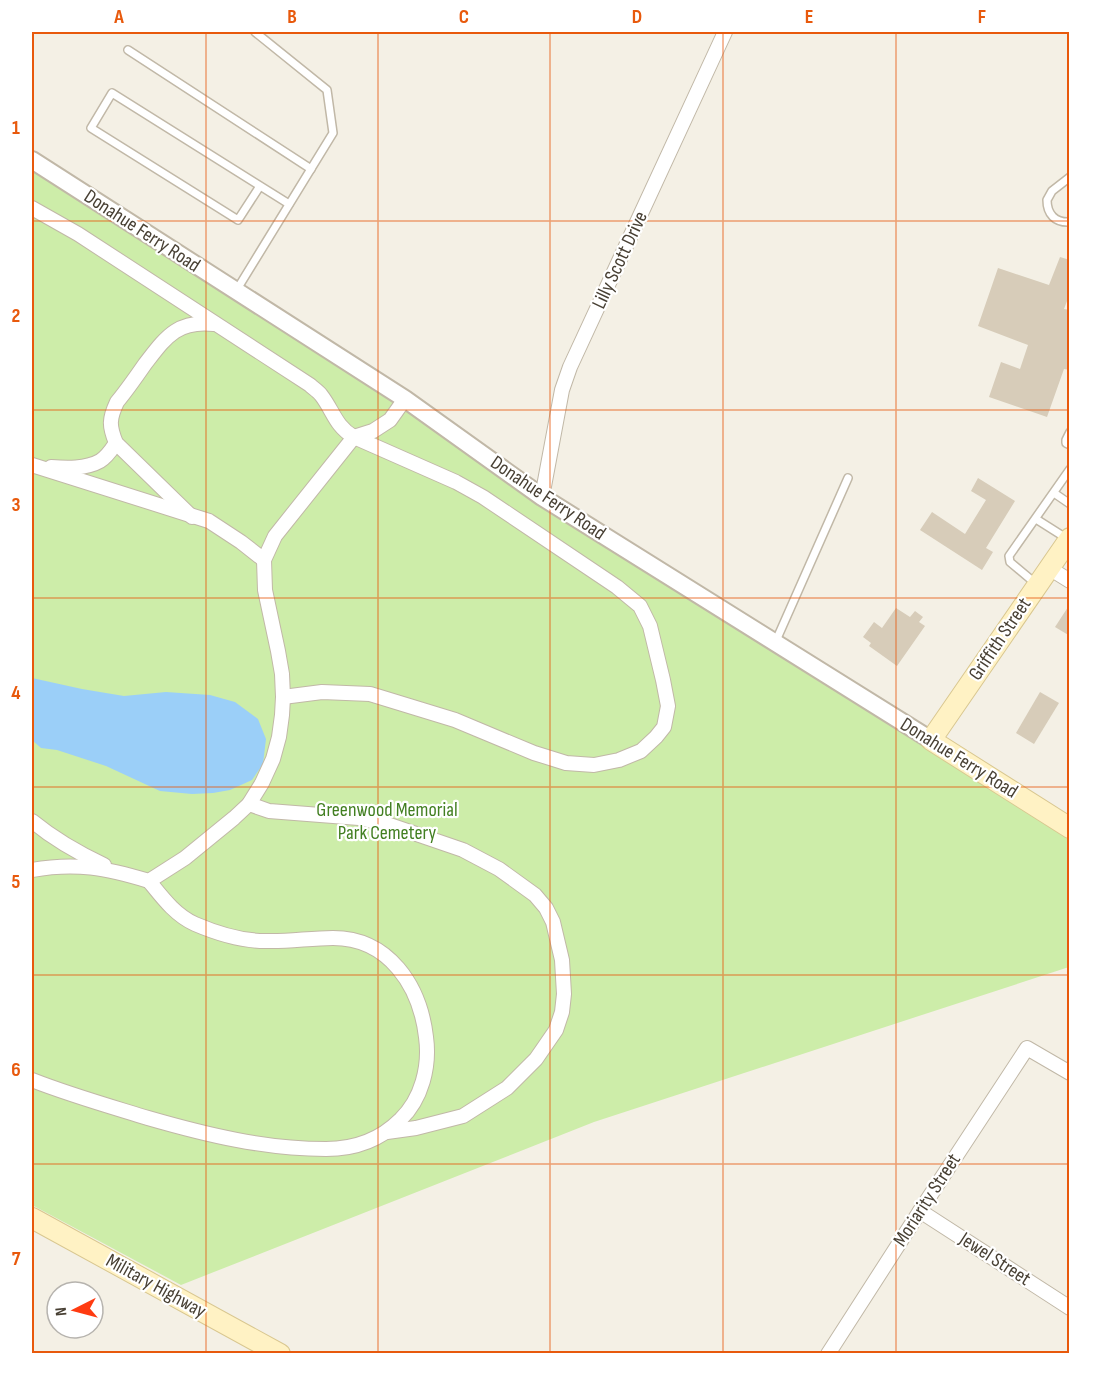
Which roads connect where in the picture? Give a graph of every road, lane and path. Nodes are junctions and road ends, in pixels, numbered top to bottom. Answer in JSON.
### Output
{"nodes":[{"id":1,"x":255,"y":32,"type":"edge"},
{"id":2,"x":725,"y":32,"type":"edge"},
{"id":3,"x":128,"y":50,"type":"dead end"},
{"id":4,"x":32,"y":160,"type":"edge"},
{"id":5,"x":311,"y":168,"type":"junction"},
{"id":6,"x":1070,"y":177,"type":"edge"},
{"id":7,"x":260,"y":186,"type":"junction"},
{"id":8,"x":289,"y":204,"type":"junction"},
{"id":9,"x":32,"y":208,"type":"edge"},
{"id":10,"x":1070,"y":222,"type":"edge"},
{"id":11,"x":236,"y":291,"type":"junction"},
{"id":12,"x":216,"y":324,"type":"junction"},
{"id":13,"x":405,"y":399,"type":"junction"},
{"id":14,"x":1070,"y":432,"type":"edge"},
{"id":15,"x":354,"y":437,"type":"junction"},
{"id":16,"x":116,"y":443,"type":"junction"},
{"id":17,"x":1070,"y":445,"type":"edge"},
{"id":18,"x":32,"y":464,"type":"edge"},
{"id":19,"x":1070,"y":469,"type":"edge"},
{"id":20,"x":848,"y":478,"type":"dead end"},
{"id":21,"x":1054,"y":493,"type":"junction"},
{"id":22,"x":542,"y":497,"type":"junction"},
{"id":23,"x":1070,"y":504,"type":"edge"},
{"id":24,"x":192,"y":517,"type":"junction"},
{"id":25,"x":1036,"y":519,"type":"junction"},
{"id":26,"x":1069,"y":539,"type":"edge"},
{"id":27,"x":264,"y":560,"type":"junction"},
{"id":28,"x":1049,"y":568,"type":"junction"},
{"id":29,"x":1070,"y":582,"type":"edge"},
{"id":30,"x":1038,"y":585,"type":"junction"},
{"id":31,"x":775,"y":643,"type":"junction"},
{"id":32,"x":283,"y":698,"type":"junction"},
{"id":33,"x":931,"y":740,"type":"junction"},
{"id":34,"x":249,"y":804,"type":"junction"},
{"id":35,"x":32,"y":821,"type":"edge"},
{"id":36,"x":1070,"y":828,"type":"edge"},
{"id":37,"x":32,"y":870,"type":"edge"},
{"id":38,"x":120,"y":872,"type":"junction"},
{"id":39,"x":149,"y":881,"type":"junction"},
{"id":40,"x":1070,"y":1073,"type":"edge"},
{"id":41,"x":32,"y":1080,"type":"edge"},
{"id":42,"x":387,"y":1132,"type":"junction"},
{"id":43,"x":920,"y":1211,"type":"junction"},
{"id":44,"x":32,"y":1218,"type":"edge"},
{"id":45,"x":1070,"y":1308,"type":"edge"},
{"id":46,"x":280,"y":1353,"type":"edge"},
{"id":47,"x":828,"y":1353,"type":"edge"}],
"edges":[{"from":1,"to":5,"type":"lane"},
{"from":2,"to":22,"type":"street","name":"Lilly Scott Drive"},
{"from":3,"to":5,"type":"lane"},
{"from":4,"to":11,"type":"street","name":"Donahue Ferry Road"},
{"from":5,"to":8,"type":"lane"},
{"from":6,"to":10,"type":"lane"},
{"from":7,"to":7,"type":"lane"},
{"from":7,"to":8,"type":"lane"},
{"from":8,"to":11,"type":"lane"},
{"from":9,"to":12,"type":"street"},
{"from":11,"to":13,"type":"street","name":"Donahue Ferry Road"},
{"from":12,"to":15,"type":"street"},
{"from":12,"to":16,"type":"street"},
{"from":13,"to":15,"type":"street"},
{"from":13,"to":22,"type":"street","name":"Donahue Ferry Road"},
{"from":14,"to":17,"type":"lane"},
{"from":15,"to":27,"type":"street"},
{"from":15,"to":32,"type":"street"},
{"from":16,"to":18,"type":"street"},
{"from":16,"to":24,"type":"street"},
{"from":18,"to":24,"type":"street"},
{"from":19,"to":21,"type":"lane"},
{"from":20,"to":31,"type":"lane"},
{"from":21,"to":23,"type":"lane"},
{"from":21,"to":25,"type":"lane"},
{"from":22,"to":31,"type":"street","name":"Donahue Ferry Road"},
{"from":24,"to":27,"type":"street"},
{"from":25,"to":26,"type":"lane"},
{"from":25,"to":30,"type":"lane"},
{"from":26,"to":28,"type":"main road","name":"Griffith Street"},
{"from":27,"to":32,"type":"street"},
{"from":28,"to":29,"type":"street"},
{"from":28,"to":30,"type":"main road","name":"Griffith Street"},
{"from":30,"to":33,"type":"main road","name":"Griffith Street"},
{"from":31,"to":33,"type":"street","name":"Donahue Ferry Road"},
{"from":32,"to":34,"type":"street"},
{"from":33,"to":36,"type":"main road","name":"Donahue Ferry Road"},
{"from":34,"to":39,"type":"street"},
{"from":34,"to":42,"type":"street"},
{"from":35,"to":38,"type":"street"},
{"from":37,"to":38,"type":"street"},
{"from":38,"to":39,"type":"street"},
{"from":39,"to":42,"type":"street"},
{"from":40,"to":43,"type":"street","name":"Moriarity Street"},
{"from":41,"to":42,"type":"street"},
{"from":43,"to":45,"type":"street","name":"Jewel Street"},
{"from":43,"to":47,"type":"street","name":"Moriarity Street"},
{"from":44,"to":46,"type":"main road","name":"Military Highway"}]}
